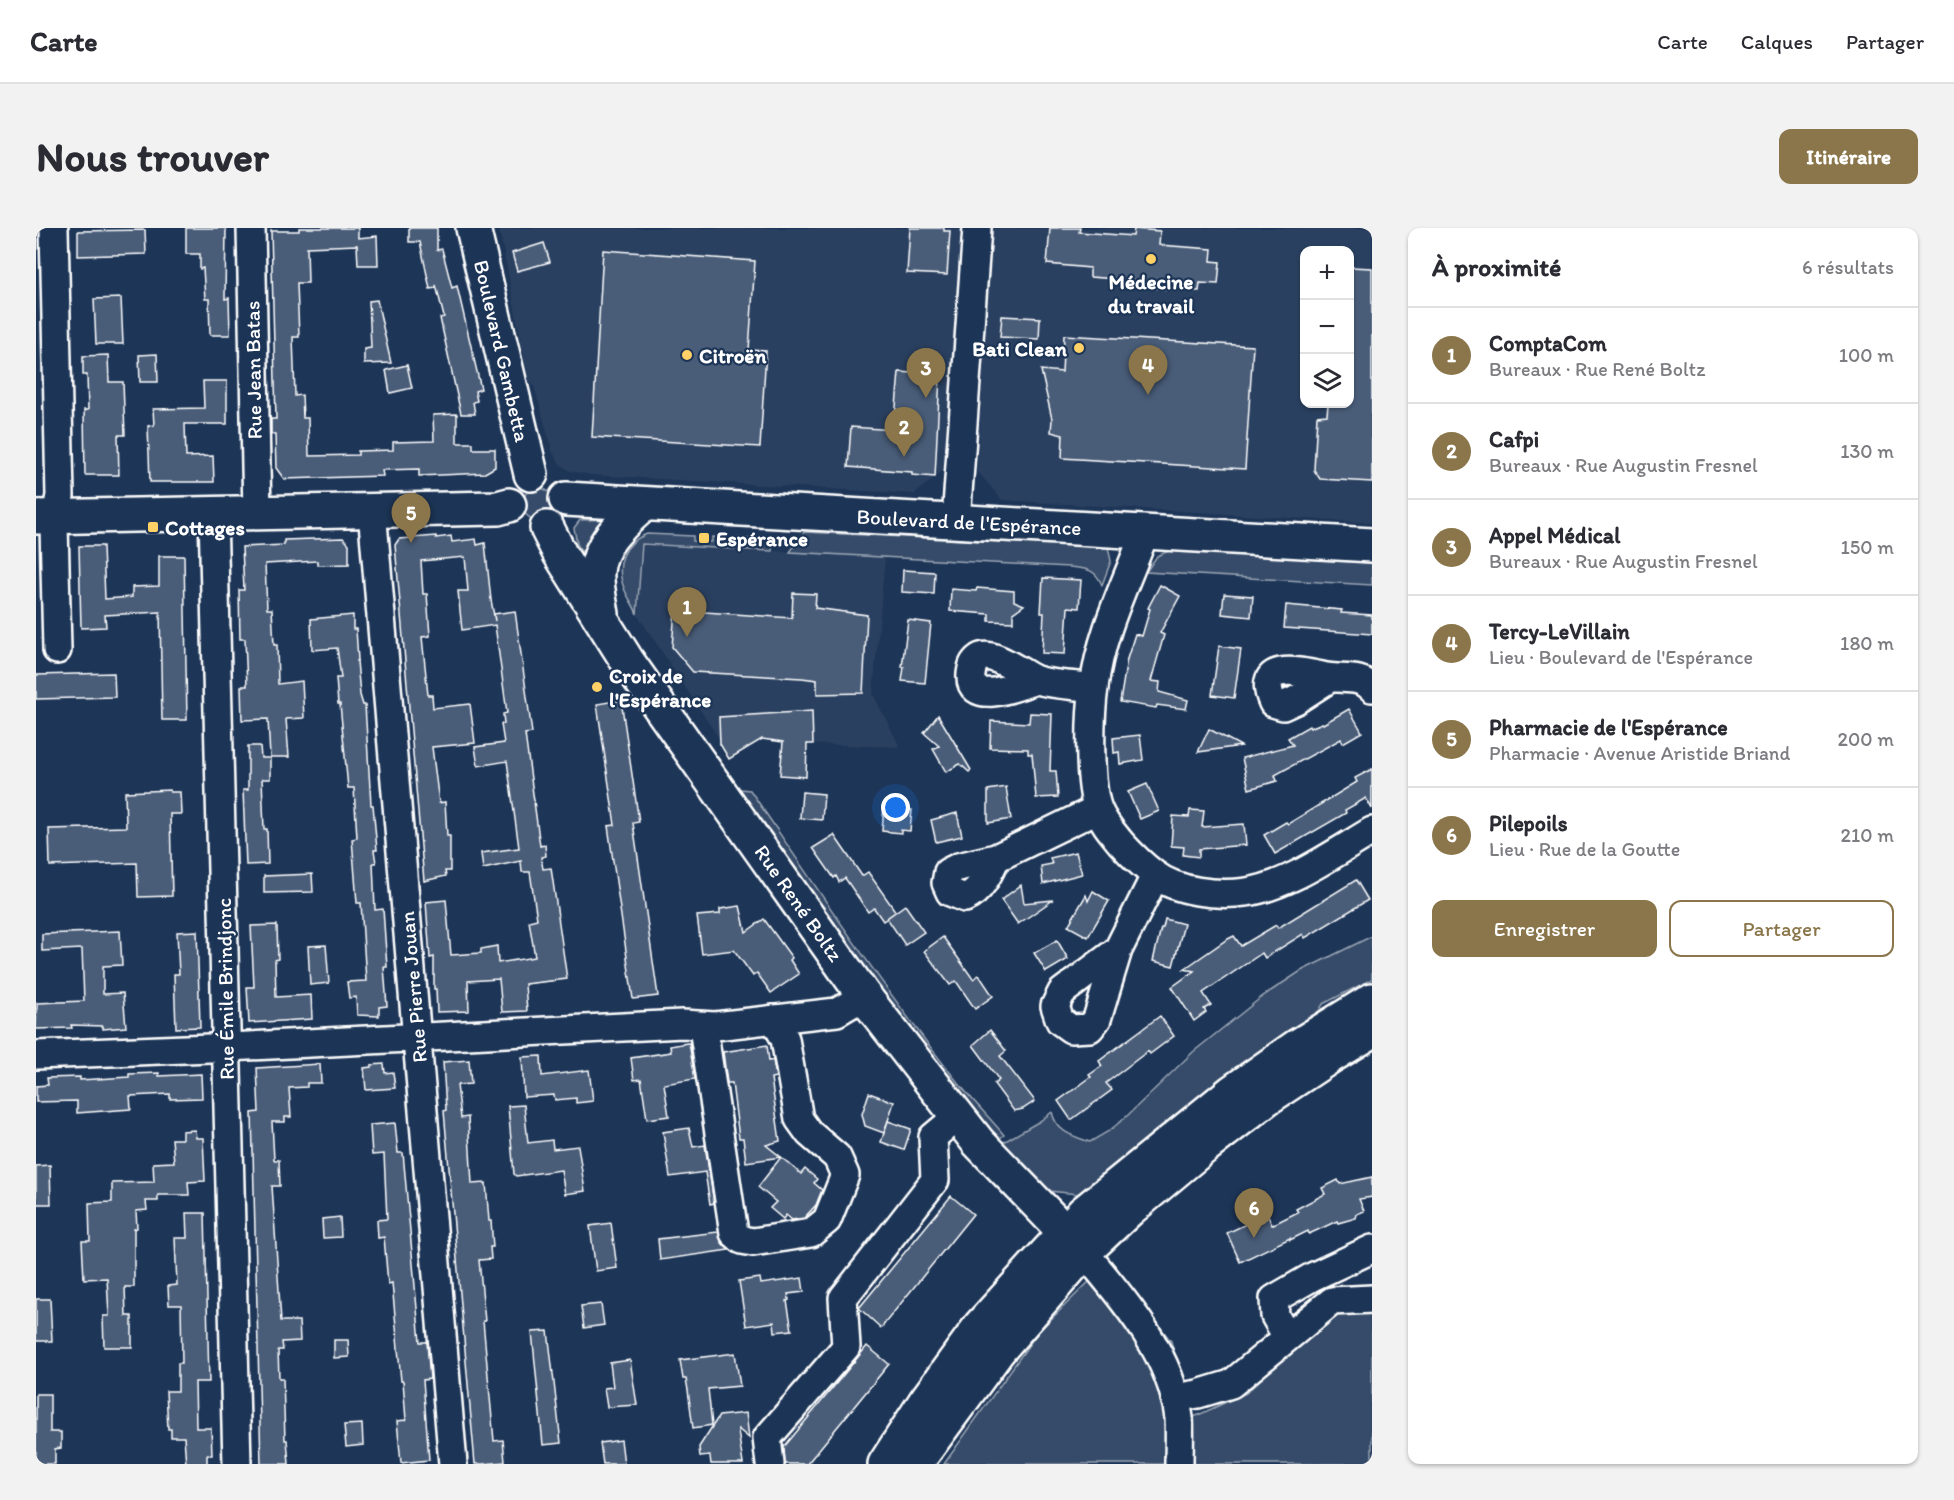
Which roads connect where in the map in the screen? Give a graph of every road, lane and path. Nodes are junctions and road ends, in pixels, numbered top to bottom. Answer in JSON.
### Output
{"nodes":[{"id":1,"x":54,"y":228,"type":"edge"},
{"id":2,"x":251,"y":228,"type":"edge"},
{"id":3,"x":473,"y":228,"type":"edge"},
{"id":4,"x":976,"y":228,"type":"edge"},
{"id":5,"x":531,"y":474,"type":"junction"},
{"id":6,"x":566,"y":499,"type":"junction"},
{"id":7,"x":644,"y":504,"type":"junction"},
{"id":8,"x":509,"y":505,"type":"junction"},
{"id":9,"x":372,"y":510,"type":"junction"},
{"id":10,"x":213,"y":513,"type":"junction"},
{"id":11,"x":257,"y":513,"type":"junction"},
{"id":12,"x":47,"y":516,"type":"edge"},
{"id":13,"x":956,"y":521,"type":"junction"},
{"id":14,"x":547,"y":528,"type":"junction"},
{"id":15,"x":1145,"y":532,"type":"junction"},
{"id":16,"x":1372,"y":544,"type":"edge"},
{"id":17,"x":603,"y":622,"type":"junction"},
{"id":18,"x":57,"y":650,"type":"dead end"},
{"id":19,"x":1330,"y":678,"type":"dead end"},
{"id":20,"x":1036,"y":680,"type":"dead end"},
{"id":21,"x":1094,"y":688,"type":"junction"},
{"id":22,"x":1372,"y":688,"type":"edge"},
{"id":23,"x":1098,"y":809,"type":"junction"},
{"id":24,"x":1372,"y":831,"type":"edge"},
{"id":25,"x":996,"y":858,"type":"dead end"},
{"id":26,"x":1155,"y":876,"type":"junction"},
{"id":27,"x":1118,"y":950,"type":"dead end"},
{"id":28,"x":864,"y":996,"type":"junction"},
{"id":29,"x":1372,"y":1000,"type":"edge"},
{"id":30,"x":774,"y":1019,"type":"junction"},
{"id":31,"x":703,"y":1027,"type":"junction"},
{"id":32,"x":1372,"y":1031,"type":"edge"},
{"id":33,"x":418,"y":1037,"type":"junction"},
{"id":34,"x":226,"y":1047,"type":"junction"},
{"id":35,"x":36,"y":1055,"type":"edge"},
{"id":36,"x":958,"y":1116,"type":"junction"},
{"id":37,"x":1075,"y":1242,"type":"junction"},
{"id":38,"x":1372,"y":1249,"type":"edge"},
{"id":39,"x":1372,"y":1299,"type":"edge"},
{"id":40,"x":1287,"y":1337,"type":"junction"},
{"id":41,"x":1175,"y":1398,"type":"junction"},
{"id":42,"x":237,"y":1464,"type":"edge"},
{"id":43,"x":453,"y":1464,"type":"edge"},
{"id":44,"x":770,"y":1464,"type":"edge"},
{"id":45,"x":885,"y":1464,"type":"edge"},
{"id":46,"x":915,"y":1464,"type":"edge"},
{"id":47,"x":1179,"y":1464,"type":"edge"}],
"edges":[{"from":1,"to":12,"type":"street"},
{"from":2,"to":11,"type":"street","name":"Rue Jean Batas"},
{"from":3,"to":5,"type":"main road","name":"Boulevard Gambetta"},
{"from":4,"to":13,"type":"street"},
{"from":5,"to":6,"type":"main road"},
{"from":5,"to":8,"type":"main road"},
{"from":6,"to":7,"type":"main road","name":"Boulevard de l'Espérance"},
{"from":6,"to":14,"type":"main road"},
{"from":7,"to":13,"type":"main road","name":"Boulevard de l'Espérance"},
{"from":7,"to":17,"type":"main road"},
{"from":8,"to":9,"type":"main road"},
{"from":8,"to":14,"type":"main road"},
{"from":9,"to":11,"type":"main road"},
{"from":9,"to":33,"type":"street","name":"Rue Pierre Jouan"},
{"from":10,"to":11,"type":"main road"},
{"from":10,"to":12,"type":"main road"},
{"from":10,"to":34,"type":"street","name":"Rue Émile Brindjonc"},
{"from":12,"to":18,"type":"street"},
{"from":13,"to":15,"type":"main road","name":"Boulevard de l'Espérance"},
{"from":14,"to":17,"type":"main road","name":"Rue René Boltz"},
{"from":15,"to":16,"type":"main road","name":"Boulevard de l'Espérance"},
{"from":15,"to":21,"type":"street"},
{"from":17,"to":28,"type":"main road","name":"Rue René Boltz"},
{"from":19,"to":22,"type":"street"},
{"from":20,"to":21,"type":"street"},
{"from":21,"to":23,"type":"street"},
{"from":23,"to":25,"type":"street"},
{"from":23,"to":26,"type":"street"},
{"from":24,"to":26,"type":"street"},
{"from":26,"to":27,"type":"street"},
{"from":28,"to":30,"type":"street"},
{"from":28,"to":36,"type":"main road","name":"Rue René Boltz"},
{"from":29,"to":37,"type":"main road"},
{"from":30,"to":31,"type":"street"},
{"from":30,"to":31,"type":"street"},
{"from":31,"to":33,"type":"street"},
{"from":32,"to":37,"type":"main road"},
{"from":33,"to":34,"type":"street"},
{"from":33,"to":43,"type":"street","name":"Rue Pierre Jouan"},
{"from":34,"to":35,"type":"street"},
{"from":34,"to":42,"type":"street","name":"Rue Émile Brindjonc"},
{"from":36,"to":37,"type":"main road","name":"Rue René Boltz"},
{"from":36,"to":44,"type":"street"},
{"from":37,"to":41,"type":"street"},
{"from":37,"to":45,"type":"main road"},
{"from":37,"to":46,"type":"main road"},
{"from":38,"to":40,"type":"street"},
{"from":39,"to":40,"type":"street"},
{"from":40,"to":41,"type":"street"},
{"from":41,"to":47,"type":"street"}]}
